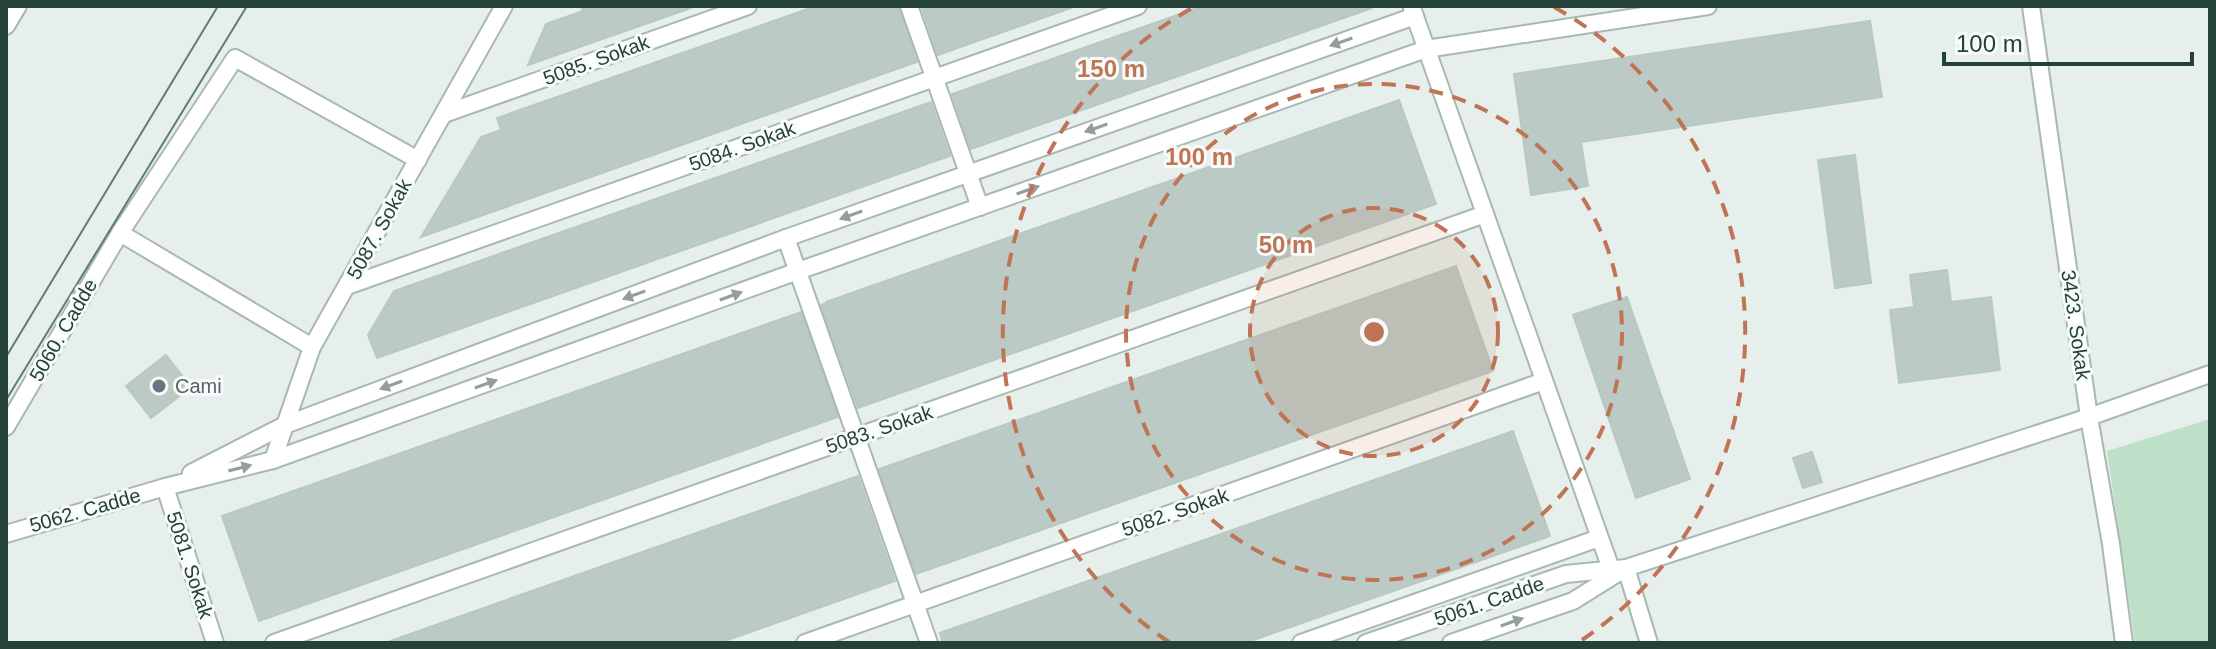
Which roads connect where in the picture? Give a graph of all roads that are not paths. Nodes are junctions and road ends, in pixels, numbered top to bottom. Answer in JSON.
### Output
{"nodes":[{"id":1,"x":18,"y":6,"type":"edge"},
{"id":2,"x":504,"y":6,"type":"edge"},
{"id":3,"x":748,"y":6,"type":"edge"},
{"id":4,"x":909,"y":6,"type":"edge"},
{"id":5,"x":1138,"y":6,"type":"edge"},
{"id":6,"x":1708,"y":6,"type":"edge"},
{"id":7,"x":2031,"y":6,"type":"edge"},
{"id":8,"x":1413,"y":11,"type":"edge"},
{"id":9,"x":6,"y":26,"type":"edge"},
{"id":10,"x":1426,"y":49,"type":"junction"},
{"id":11,"x":935,"y":78,"type":"junction"},
{"id":12,"x":444,"y":114,"type":"junction"},
{"id":13,"x":418,"y":160,"type":"junction"},
{"id":14,"x":969,"y":173,"type":"junction"},
{"id":15,"x":980,"y":207,"type":"junction"},
{"id":16,"x":1485,"y":214,"type":"junction"},
{"id":17,"x":120,"y":233,"type":"junction"},
{"id":18,"x":786,"y":238,"type":"junction"},
{"id":19,"x":798,"y":271,"type":"junction"},
{"id":20,"x":347,"y":286,"type":"junction"},
{"id":21,"x":312,"y":347,"type":"junction"},
{"id":22,"x":2210,"y":374,"type":"edge"},
{"id":23,"x":1544,"y":381,"type":"junction"},
{"id":24,"x":2089,"y":417,"type":"junction"},
{"id":25,"x":285,"y":425,"type":"junction"},
{"id":26,"x":6,"y":427,"type":"edge"},
{"id":27,"x":857,"y":437,"type":"junction"},
{"id":28,"x":273,"y":460,"type":"junction"},
{"id":29,"x":165,"y":487,"type":"junction"},
{"id":30,"x":6,"y":534,"type":"edge"},
{"id":31,"x":1599,"y":538,"type":"junction"},
{"id":32,"x":1618,"y":568,"type":"junction"},
{"id":33,"x":916,"y":604,"type":"junction"},
{"id":34,"x":215,"y":643,"type":"edge"},
{"id":35,"x":274,"y":643,"type":"edge"},
{"id":36,"x":805,"y":643,"type":"edge"},
{"id":37,"x":929,"y":643,"type":"edge"},
{"id":38,"x":1301,"y":643,"type":"edge"},
{"id":39,"x":1366,"y":643,"type":"edge"},
{"id":40,"x":1451,"y":643,"type":"edge"},
{"id":41,"x":1649,"y":643,"type":"edge"},
{"id":42,"x":2124,"y":643,"type":"edge"}],
"edges":[{"from":1,"to":9,"type":"street"},
{"from":2,"to":12,"type":"street","name":"5087. Sokak"},
{"from":3,"to":12,"type":"street","name":"5085. Sokak"},
{"from":4,"to":11,"type":"street"},
{"from":5,"to":11,"type":"street","name":"5084. Sokak"},
{"from":6,"to":10,"type":"street"},
{"from":7,"to":24,"type":"street","name":"3423. Sokak"},
{"from":8,"to":10,"type":"street"},
{"from":8,"to":14,"type":"street","one_way":true},
{"from":15,"to":10,"type":"street","one_way":true},
{"from":10,"to":16,"type":"street"},
{"from":11,"to":14,"type":"street"},
{"from":11,"to":20,"type":"street","name":"5084. Sokak"},
{"from":12,"to":13,"type":"street","name":"5087. Sokak"},
{"from":13,"to":17,"type":"street","name":"5060. Cadde"},
{"from":13,"to":20,"type":"street","name":"5087. Sokak"},
{"from":14,"to":15,"type":"street"},
{"from":14,"to":18,"type":"street","one_way":true},
{"from":15,"to":19,"type":"street"},
{"from":16,"to":23,"type":"street"},
{"from":16,"to":27,"type":"street","name":"5083. Sokak"},
{"from":17,"to":21,"type":"street"},
{"from":17,"to":26,"type":"street","name":"5060. Cadde"},
{"from":18,"to":19,"type":"street"},
{"from":18,"to":25,"type":"street","one_way":true},
{"from":19,"to":27,"type":"street"},
{"from":28,"to":19,"type":"street","one_way":true},
{"from":20,"to":21,"type":"street","name":"5087. Sokak"},
{"from":21,"to":25,"type":"street","name":"5087. Sokak"},
{"from":22,"to":24,"type":"street"},
{"from":23,"to":31,"type":"street"},
{"from":23,"to":33,"type":"street","name":"5082. Sokak"},
{"from":24,"to":32,"type":"street"},
{"from":24,"to":42,"type":"street","name":"3423. Sokak"},
{"from":25,"to":28,"type":"street","name":"5087. Sokak"},
{"from":25,"to":29,"type":"street"},
{"from":27,"to":33,"type":"street"},
{"from":27,"to":35,"type":"street","name":"5083. Sokak"},
{"from":29,"to":28,"type":"street","one_way":true},
{"from":29,"to":30,"type":"street","name":"5062. Cadde"},
{"from":29,"to":34,"type":"street","name":"5081. Sokak"},
{"from":31,"to":32,"type":"street"},
{"from":31,"to":38,"type":"street"},
{"from":32,"to":39,"type":"street","name":"5061. Cadde"},
{"from":40,"to":32,"type":"street","name":"5061. Cadde","one_way":true},
{"from":32,"to":41,"type":"street"},
{"from":33,"to":36,"type":"street","name":"5082. Sokak"},
{"from":33,"to":37,"type":"street"}]}
